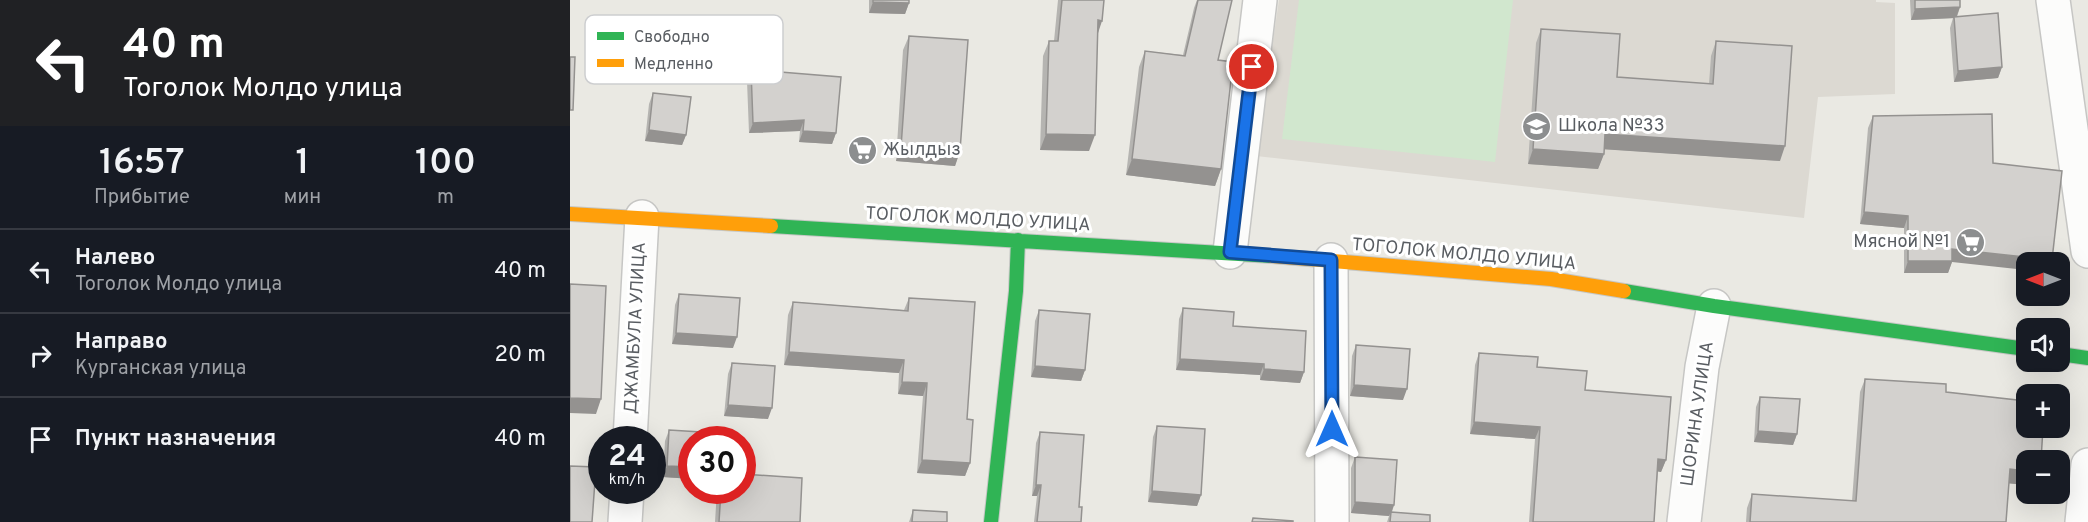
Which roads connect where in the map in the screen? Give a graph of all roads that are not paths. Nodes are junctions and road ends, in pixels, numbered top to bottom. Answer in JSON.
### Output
{"nodes":[{"id":1,"x":1260,"y":0,"type":"edge"},
{"id":2,"x":2053,"y":0,"type":"edge"},
{"id":3,"x":570,"y":214,"type":"edge"},
{"id":4,"x":642,"y":218,"type":"junction"},
{"id":5,"x":1018,"y":240,"type":"junction"},
{"id":6,"x":2088,"y":251,"type":"edge"},
{"id":7,"x":1230,"y":252,"type":"junction"},
{"id":8,"x":1331,"y":260,"type":"junction"},
{"id":9,"x":1714,"y":306,"type":"junction"},
{"id":10,"x":2016,"y":348,"type":"edge"},
{"id":11,"x":2070,"y":355,"type":"edge"},
{"id":12,"x":2088,"y":358,"type":"edge"},
{"id":13,"x":631,"y":426,"type":"edge"},
{"id":14,"x":2088,"y":465,"type":"edge"},
{"id":15,"x":626,"y":504,"type":"edge"},
{"id":16,"x":625,"y":522,"type":"edge"},
{"id":17,"x":991,"y":522,"type":"edge"},
{"id":18,"x":1332,"y":522,"type":"edge"},
{"id":19,"x":1684,"y":522,"type":"edge"},
{"id":20,"x":2082,"y":522,"type":"edge"}],
"edges":[{"from":1,"to":7,"type":"street"},
{"from":2,"to":6,"type":"street"},
{"from":3,"to":4,"type":"main road","name":"ТОГОЛОК МОЛДО УЛИЦА"},
{"from":4,"to":5,"type":"main road","name":"ТОГОЛОК МОЛДО УЛИЦА"},
{"from":4,"to":13,"type":"street","name":"ДЖАМБУЛА УЛИЦА"},
{"from":5,"to":7,"type":"main road","name":"ТОГОЛОК МОЛДО УЛИЦА"},
{"from":5,"to":17,"type":"main road"},
{"from":7,"to":8,"type":"main road","name":"ТОГОЛОК МОЛДО УЛИЦА"},
{"from":8,"to":9,"type":"main road","name":"ТОГОЛОК МОЛДО УЛИЦА"},
{"from":8,"to":18,"type":"street"},
{"from":9,"to":10,"type":"main road","name":"ТОГОЛОК МОЛДО УЛИЦА"},
{"from":9,"to":19,"type":"street","name":"ШОРИНА УЛИЦА"},
{"from":11,"to":12,"type":"main road"},
{"from":14,"to":20,"type":"street"},
{"from":15,"to":16,"type":"street"}]}
